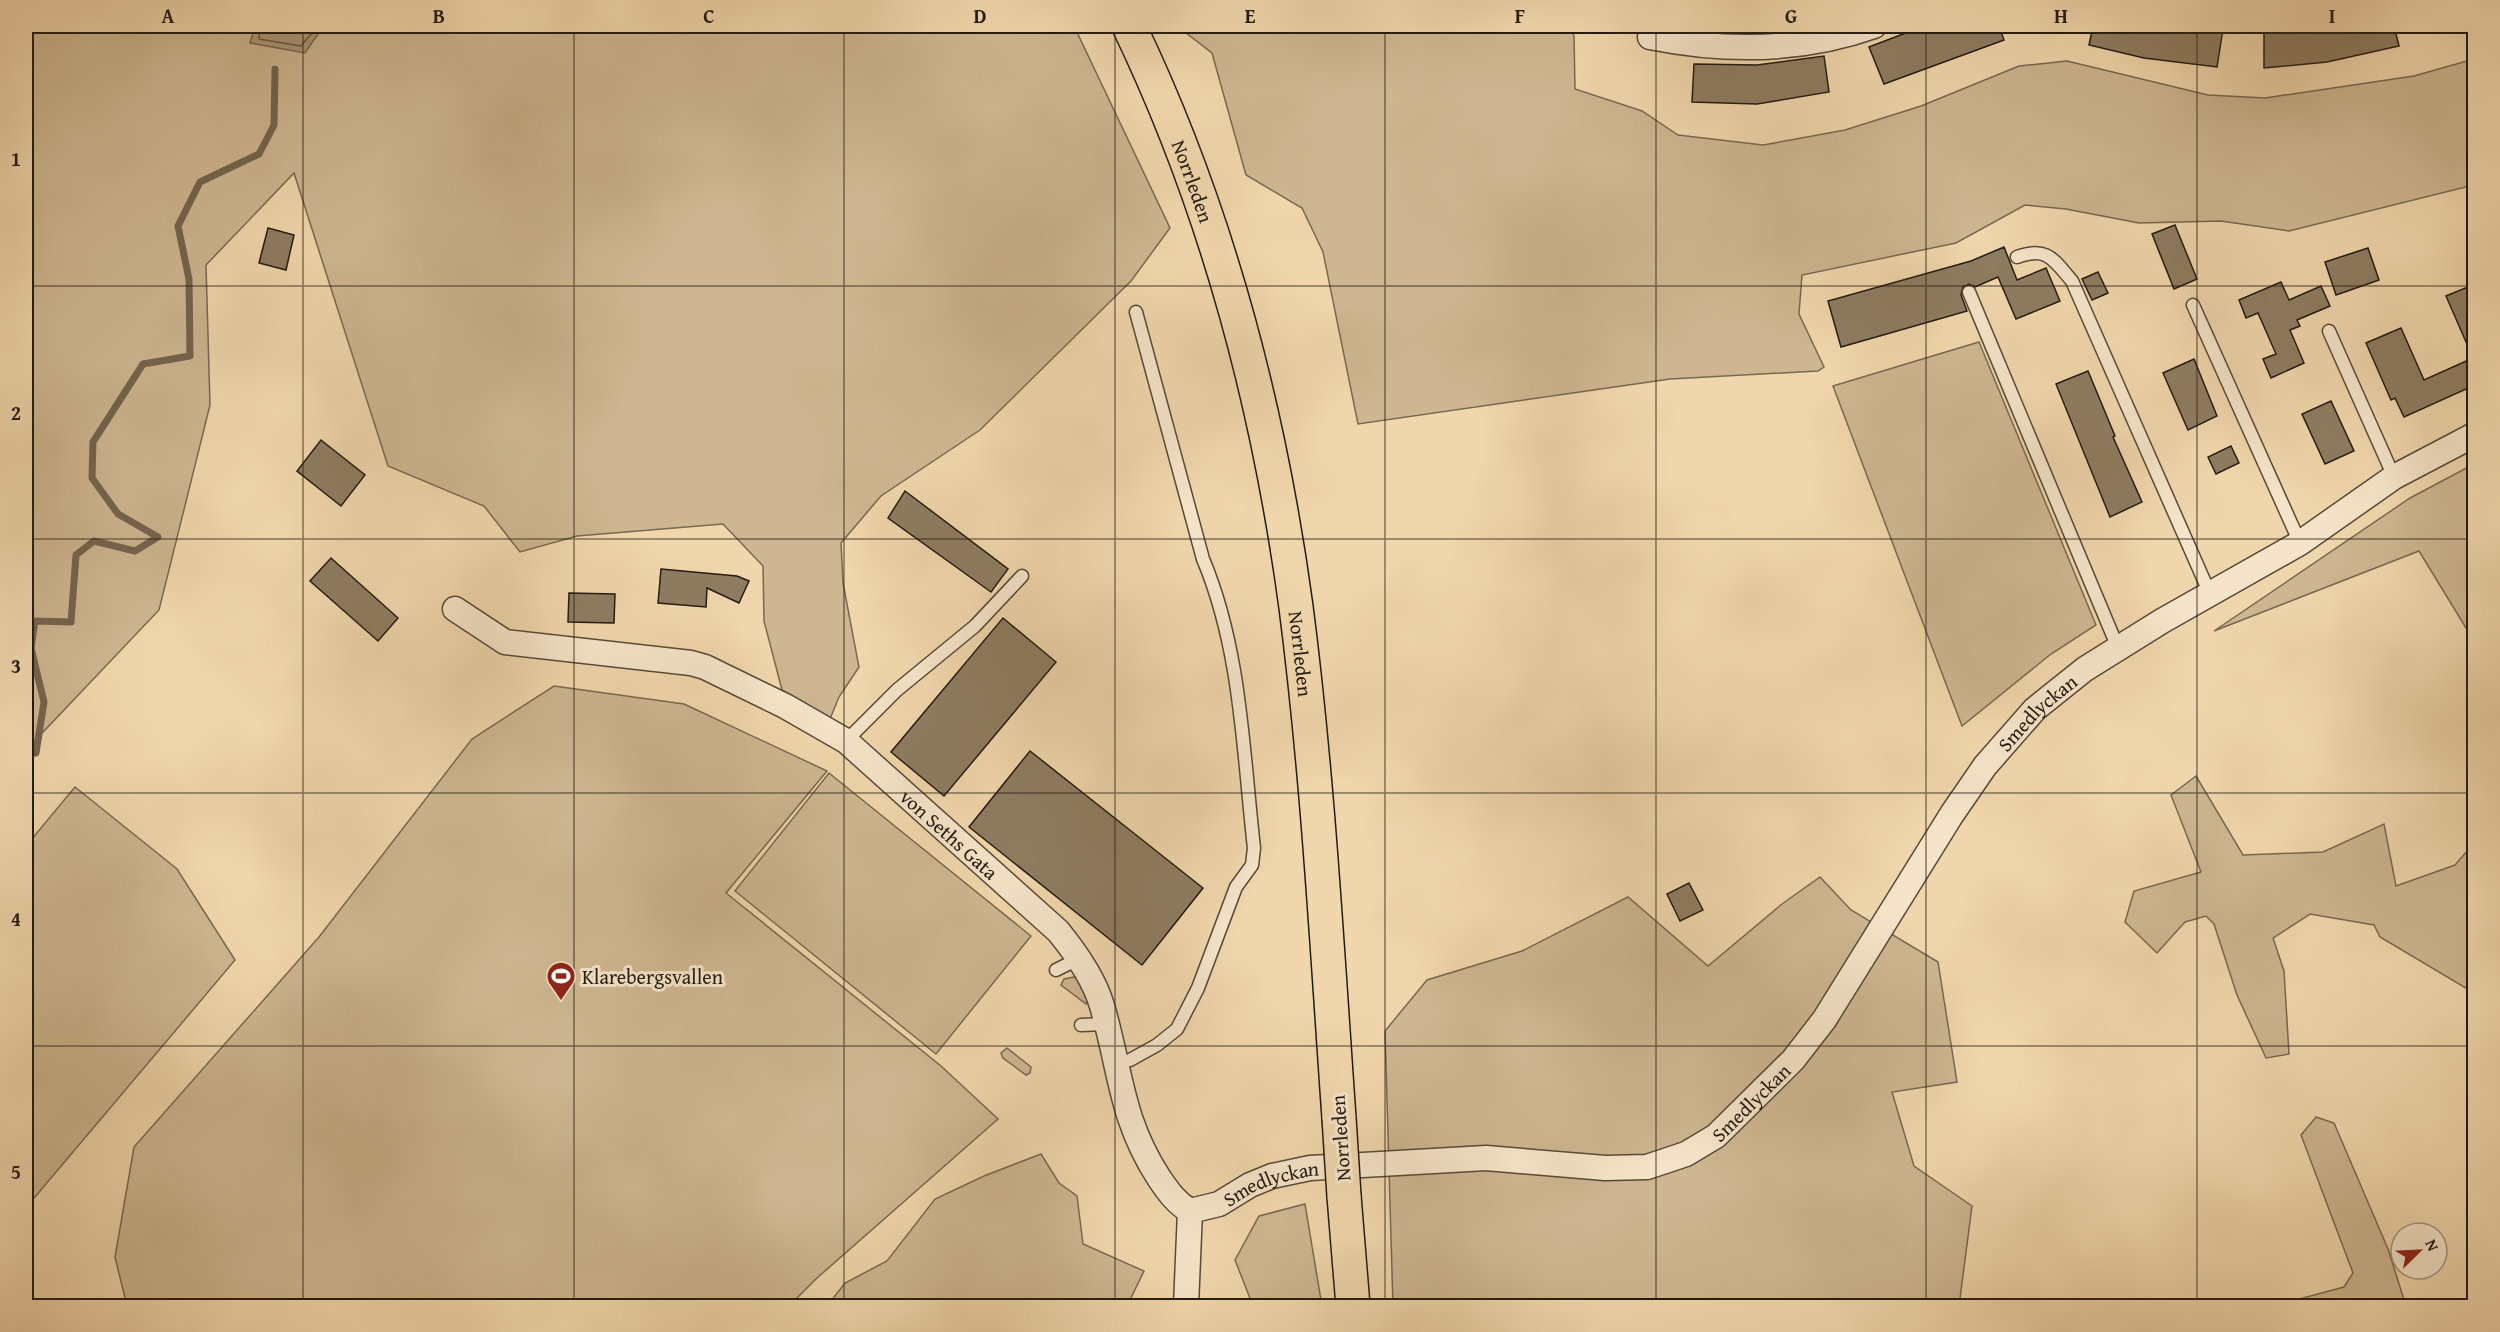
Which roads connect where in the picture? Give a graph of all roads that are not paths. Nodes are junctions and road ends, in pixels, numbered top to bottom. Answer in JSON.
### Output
{"nodes":[{"id":1,"x":1129,"y":26,"type":"edge"},
{"id":2,"x":1874,"y":26,"type":"edge"},
{"id":3,"x":1650,"y":37,"type":"dead end"},
{"id":4,"x":2017,"y":257,"type":"dead end"},
{"id":5,"x":1969,"y":292,"type":"dead end"},
{"id":6,"x":2193,"y":305,"type":"dead end"},
{"id":7,"x":1136,"y":312,"type":"dead end"},
{"id":8,"x":2329,"y":331,"type":"dead end"},
{"id":9,"x":2475,"y":435,"type":"edge"},
{"id":10,"x":2394,"y":477,"type":"junction"},
{"id":11,"x":2300,"y":543,"type":"junction"},
{"id":12,"x":1022,"y":576,"type":"dead end"},
{"id":13,"x":2210,"y":594,"type":"junction"},
{"id":14,"x":455,"y":609,"type":"dead end"},
{"id":15,"x":2118,"y":648,"type":"junction"},
{"id":16,"x":846,"y":741,"type":"junction"},
{"id":17,"x":1080,"y":958,"type":"junction"},
{"id":18,"x":1056,"y":970,"type":"dead end"},
{"id":19,"x":1106,"y":1024,"type":"junction"},
{"id":20,"x":1081,"y":1025,"type":"dead end"},
{"id":21,"x":1115,"y":1064,"type":"junction"},
{"id":22,"x":1190,"y":1211,"type":"junction"},
{"id":23,"x":1186,"y":1306,"type":"edge"},
{"id":24,"x":1353,"y":1306,"type":"edge"}],
"edges":[{"from":1,"to":24,"type":"highway","name":"Norrleden","bridge":true},
{"from":2,"to":3,"type":"street"},
{"from":4,"to":13,"type":"lane"},
{"from":5,"to":15,"type":"lane"},
{"from":6,"to":11,"type":"lane"},
{"from":7,"to":21,"type":"lane"},
{"from":8,"to":10,"type":"lane"},
{"from":9,"to":10,"type":"street","name":"Smedlyckan"},
{"from":10,"to":11,"type":"street","name":"Smedlyckan"},
{"from":11,"to":13,"type":"street","name":"Smedlyckan"},
{"from":12,"to":16,"type":"lane"},
{"from":13,"to":15,"type":"street","name":"Smedlyckan"},
{"from":14,"to":16,"type":"street","name":"von Seths Gata"},
{"from":15,"to":22,"type":"street","name":"Smedlyckan"},
{"from":16,"to":17,"type":"street","name":"von Seths Gata"},
{"from":17,"to":18,"type":"lane"},
{"from":17,"to":19,"type":"street","name":"von Seths Gata"},
{"from":19,"to":20,"type":"lane"},
{"from":19,"to":21,"type":"street","name":"von Seths Gata"},
{"from":21,"to":22,"type":"street","name":"von Seths Gata"},
{"from":22,"to":23,"type":"street"}]}
